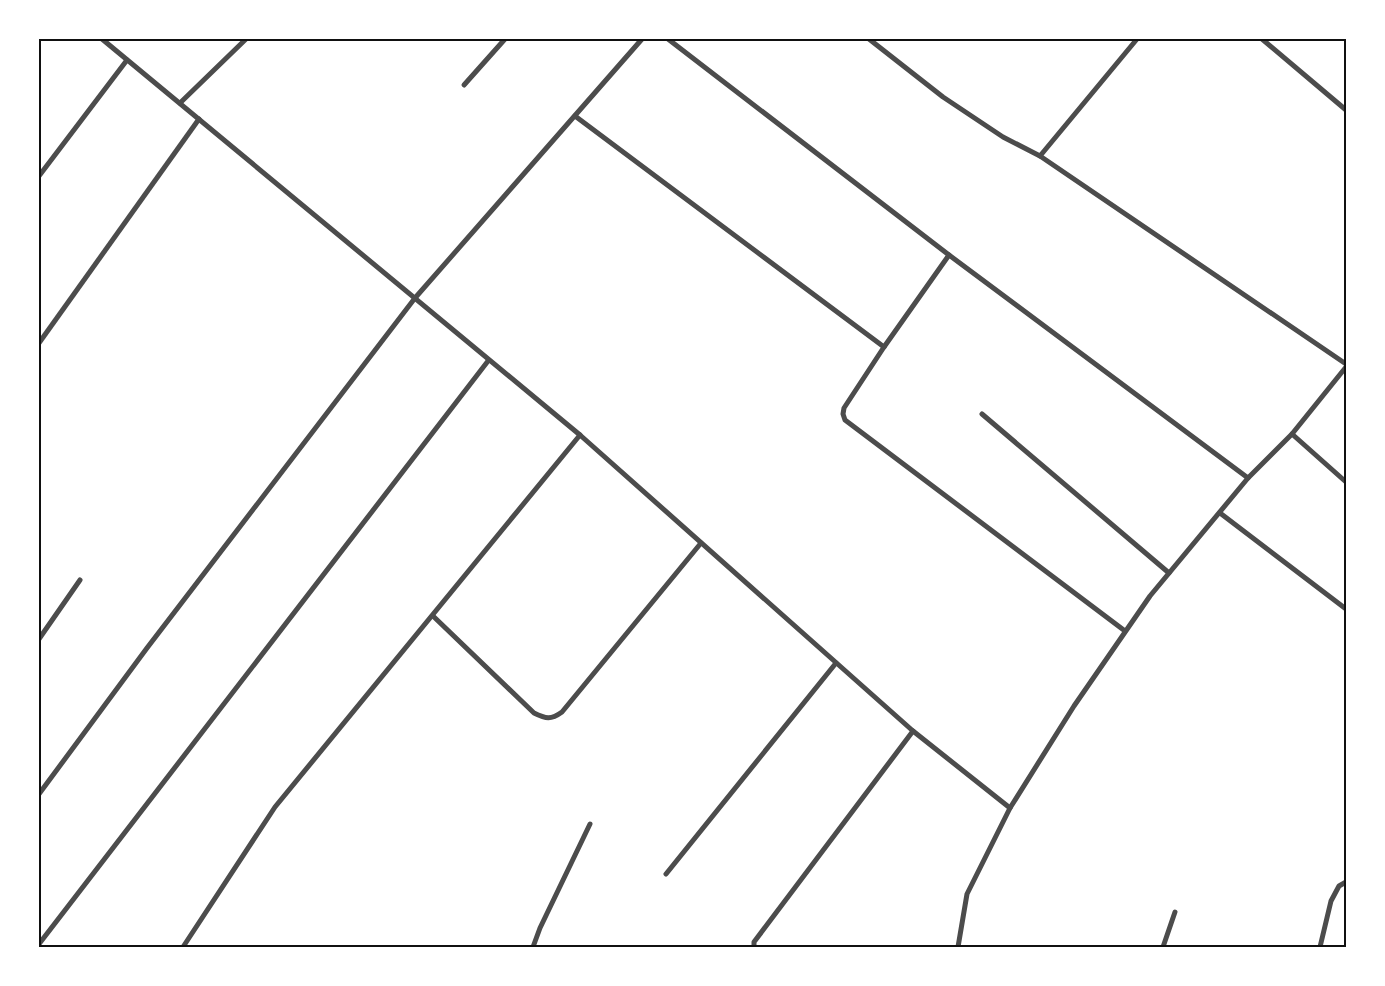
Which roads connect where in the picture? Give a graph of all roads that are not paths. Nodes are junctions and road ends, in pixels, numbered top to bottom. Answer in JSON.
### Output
{"nodes":[{"id":1,"x":102,"y":39,"type":"edge"},
{"id":2,"x":246,"y":39,"type":"edge"},
{"id":3,"x":505,"y":39,"type":"edge"},
{"id":4,"x":642,"y":39,"type":"edge"},
{"id":5,"x":668,"y":39,"type":"edge"},
{"id":6,"x":869,"y":39,"type":"edge"},
{"id":7,"x":1138,"y":39,"type":"edge"},
{"id":8,"x":1262,"y":39,"type":"edge"},
{"id":9,"x":127,"y":60,"type":"junction"},
{"id":10,"x":464,"y":85,"type":"dead end"},
{"id":11,"x":180,"y":103,"type":"junction"},
{"id":12,"x":1346,"y":110,"type":"edge"},
{"id":13,"x":575,"y":116,"type":"junction"},
{"id":14,"x":199,"y":119,"type":"junction"},
{"id":15,"x":1040,"y":156,"type":"junction"},
{"id":16,"x":39,"y":176,"type":"edge"},
{"id":17,"x":949,"y":255,"type":"junction"},
{"id":18,"x":415,"y":298,"type":"junction"},
{"id":19,"x":39,"y":343,"type":"edge"},
{"id":20,"x":884,"y":347,"type":"junction"},
{"id":21,"x":488,"y":361,"type":"junction"},
{"id":22,"x":1346,"y":364,"type":"edge"},
{"id":23,"x":1346,"y":367,"type":"edge"},
{"id":24,"x":982,"y":414,"type":"dead end"},
{"id":25,"x":1292,"y":434,"type":"junction"},
{"id":26,"x":580,"y":436,"type":"junction"},
{"id":27,"x":1248,"y":478,"type":"junction"},
{"id":28,"x":1346,"y":482,"type":"edge"},
{"id":29,"x":1220,"y":512,"type":"junction"},
{"id":30,"x":701,"y":543,"type":"junction"},
{"id":31,"x":1169,"y":573,"type":"junction"},
{"id":32,"x":80,"y":580,"type":"dead end"},
{"id":33,"x":1346,"y":609,"type":"edge"},
{"id":34,"x":433,"y":616,"type":"junction"},
{"id":35,"x":1125,"y":631,"type":"junction"},
{"id":36,"x":39,"y":639,"type":"edge"},
{"id":37,"x":836,"y":663,"type":"junction"},
{"id":38,"x":913,"y":731,"type":"junction"},
{"id":39,"x":39,"y":794,"type":"edge"},
{"id":40,"x":1010,"y":808,"type":"junction"},
{"id":41,"x":590,"y":824,"type":"dead end"},
{"id":42,"x":666,"y":874,"type":"dead end"},
{"id":43,"x":1346,"y":882,"type":"edge"},
{"id":44,"x":1175,"y":912,"type":"dead end"},
{"id":45,"x":39,"y":944,"type":"edge"},
{"id":46,"x":183,"y":947,"type":"edge"},
{"id":47,"x":534,"y":947,"type":"edge"},
{"id":48,"x":754,"y":947,"type":"edge"},
{"id":49,"x":958,"y":947,"type":"edge"},
{"id":50,"x":1164,"y":947,"type":"edge"},
{"id":51,"x":1320,"y":947,"type":"edge"}],
"edges":[{"from":1,"to":9,"type":"street"},
{"from":2,"to":11,"type":"street"},
{"from":3,"to":10,"type":"street"},
{"from":4,"to":13,"type":"street"},
{"from":5,"to":17,"type":"street"},
{"from":6,"to":15,"type":"street"},
{"from":7,"to":15,"type":"street"},
{"from":8,"to":12,"type":"street"},
{"from":9,"to":11,"type":"street"},
{"from":9,"to":16,"type":"street"},
{"from":11,"to":14,"type":"street"},
{"from":13,"to":18,"type":"street"},
{"from":13,"to":20,"type":"street"},
{"from":14,"to":18,"type":"street"},
{"from":14,"to":19,"type":"street"},
{"from":15,"to":22,"type":"street"},
{"from":17,"to":20,"type":"street"},
{"from":17,"to":27,"type":"street"},
{"from":18,"to":21,"type":"street"},
{"from":18,"to":39,"type":"street"},
{"from":20,"to":35,"type":"street"},
{"from":21,"to":26,"type":"street"},
{"from":21,"to":45,"type":"street"},
{"from":23,"to":25,"type":"street"},
{"from":24,"to":31,"type":"street"},
{"from":25,"to":27,"type":"street"},
{"from":25,"to":28,"type":"street"},
{"from":26,"to":30,"type":"street"},
{"from":26,"to":34,"type":"street"},
{"from":27,"to":29,"type":"street"},
{"from":29,"to":31,"type":"street"},
{"from":29,"to":33,"type":"street"},
{"from":30,"to":34,"type":"street"},
{"from":30,"to":37,"type":"street"},
{"from":31,"to":35,"type":"street"},
{"from":32,"to":36,"type":"street"},
{"from":34,"to":46,"type":"street"},
{"from":35,"to":40,"type":"street"},
{"from":37,"to":38,"type":"street"},
{"from":37,"to":42,"type":"street"},
{"from":38,"to":40,"type":"street"},
{"from":38,"to":48,"type":"street"},
{"from":40,"to":49,"type":"street"},
{"from":41,"to":47,"type":"street"},
{"from":43,"to":51,"type":"street"},
{"from":44,"to":50,"type":"street"}]}
